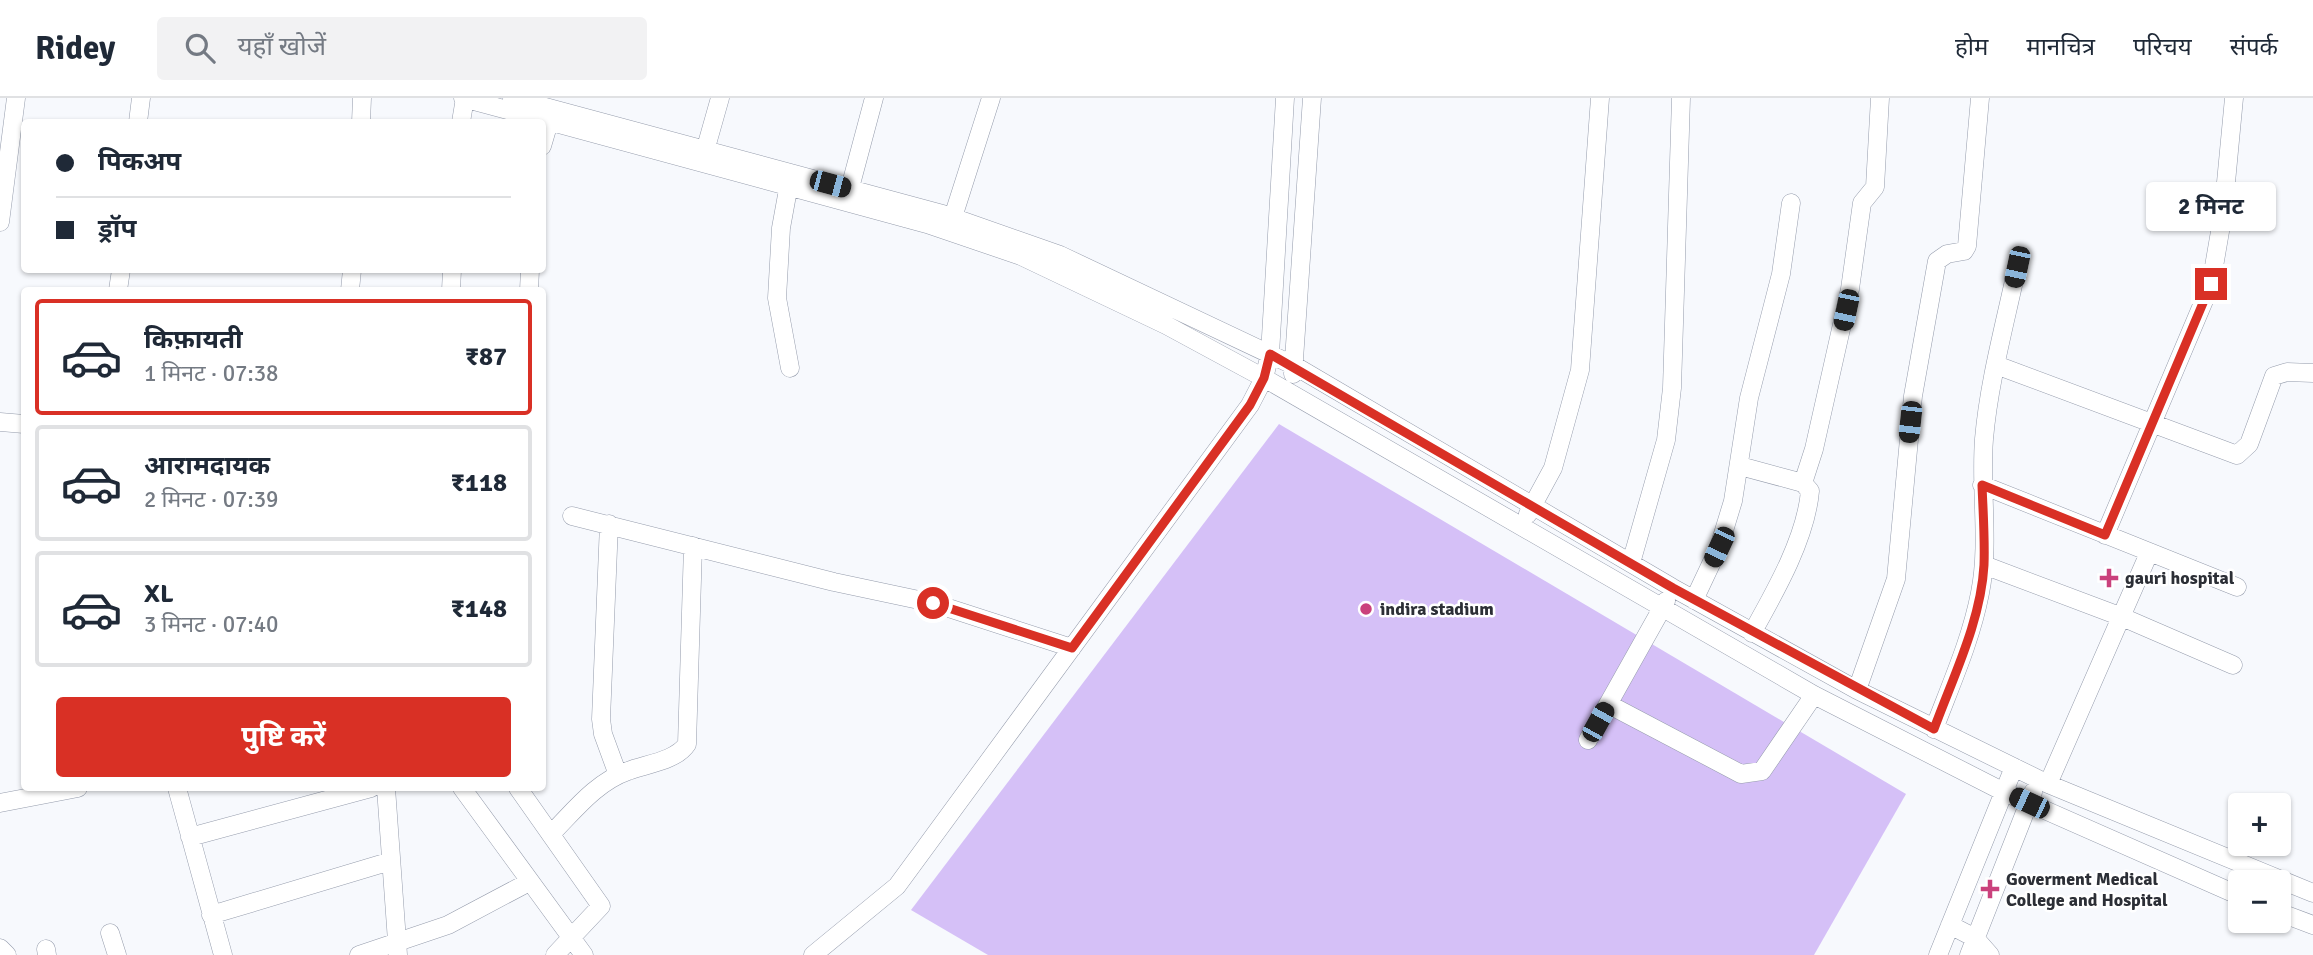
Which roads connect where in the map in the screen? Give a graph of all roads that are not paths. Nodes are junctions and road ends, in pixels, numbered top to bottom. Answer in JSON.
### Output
{"nodes":[{"id":1,"x":16,"y":98,"type":"edge"},
{"id":2,"x":141,"y":98,"type":"edge"},
{"id":3,"x":362,"y":98,"type":"edge"},
{"id":4,"x":464,"y":98,"type":"edge"},
{"id":5,"x":512,"y":98,"type":"edge"},
{"id":6,"x":720,"y":98,"type":"edge"},
{"id":7,"x":874,"y":98,"type":"edge"},
{"id":8,"x":990,"y":98,"type":"edge"},
{"id":9,"x":1285,"y":98,"type":"edge"},
{"id":10,"x":1312,"y":98,"type":"edge"},
{"id":11,"x":1600,"y":98,"type":"edge"},
{"id":12,"x":1681,"y":98,"type":"edge"},
{"id":13,"x":1880,"y":98,"type":"edge"},
{"id":14,"x":1980,"y":98,"type":"edge"},
{"id":15,"x":2234,"y":98,"type":"edge"},
{"id":16,"x":551,"y":115,"type":"junction"},
{"id":17,"x":138,"y":119,"type":"edge"},
{"id":18,"x":361,"y":119,"type":"edge"},
{"id":19,"x":461,"y":119,"type":"edge"},
{"id":20,"x":546,"y":132,"type":"edge"},
{"id":21,"x":705,"y":151,"type":"junction"},
{"id":22,"x":790,"y":179,"type":"junction"},
{"id":23,"x":848,"y":195,"type":"junction"},
{"id":24,"x":1791,"y":203,"type":"dead end"},
{"id":25,"x":953,"y":217,"type":"junction"},
{"id":26,"x":0,"y":222,"type":"edge"},
{"id":27,"x":2017,"y":267,"type":"dead end"},
{"id":28,"x":1270,"y":354,"type":"junction"},
{"id":29,"x":1996,"y":365,"type":"junction"},
{"id":30,"x":1294,"y":366,"type":"junction"},
{"id":31,"x":790,"y":368,"type":"dead end"},
{"id":32,"x":2313,"y":373,"type":"edge"},
{"id":33,"x":1264,"y":378,"type":"junction"},
{"id":34,"x":1288,"y":393,"type":"junction"},
{"id":35,"x":0,"y":422,"type":"edge"},
{"id":36,"x":21,"y":424,"type":"edge"},
{"id":37,"x":2151,"y":425,"type":"junction"},
{"id":38,"x":1740,"y":466,"type":"junction"},
{"id":39,"x":1803,"y":484,"type":"junction"},
{"id":40,"x":1982,"y":485,"type":"junction"},
{"id":41,"x":1533,"y":506,"type":"junction"},
{"id":42,"x":572,"y":516,"type":"dead end"},
{"id":43,"x":609,"y":524,"type":"junction"},
{"id":44,"x":1520,"y":527,"type":"junction"},
{"id":45,"x":2105,"y":535,"type":"junction"},
{"id":46,"x":693,"y":546,"type":"junction"},
{"id":47,"x":2149,"y":553,"type":"junction"},
{"id":48,"x":1631,"y":563,"type":"junction"},
{"id":49,"x":1984,"y":565,"type":"junction"},
{"id":50,"x":2237,"y":587,"type":"dead end"},
{"id":51,"x":1673,"y":588,"type":"junction"},
{"id":52,"x":1694,"y":600,"type":"junction"},
{"id":53,"x":1662,"y":609,"type":"junction"},
{"id":54,"x":2122,"y":617,"type":"junction"},
{"id":55,"x":1752,"y":632,"type":"junction"},
{"id":56,"x":1072,"y":648,"type":"junction"},
{"id":57,"x":2233,"y":665,"type":"dead end"},
{"id":58,"x":1857,"y":690,"type":"junction"},
{"id":59,"x":1814,"y":695,"type":"junction"},
{"id":60,"x":1608,"y":704,"type":"junction"},
{"id":61,"x":1934,"y":729,"type":"junction"},
{"id":62,"x":1588,"y":740,"type":"dead end"},
{"id":63,"x":2014,"y":767,"type":"junction"},
{"id":64,"x":618,"y":775,"type":"junction"},
{"id":65,"x":2043,"y":781,"type":"junction"},
{"id":66,"x":62,"y":791,"type":"edge"},
{"id":67,"x":178,"y":791,"type":"edge"},
{"id":68,"x":360,"y":791,"type":"edge"},
{"id":69,"x":386,"y":791,"type":"edge"},
{"id":70,"x":464,"y":791,"type":"edge"},
{"id":71,"x":520,"y":791,"type":"edge"},
{"id":72,"x":2004,"y":792,"type":"junction"},
{"id":73,"x":0,"y":803,"type":"edge"},
{"id":74,"x":2029,"y":803,"type":"junction"},
{"id":75,"x":551,"y":834,"type":"junction"},
{"id":76,"x":190,"y":837,"type":"junction"},
{"id":77,"x":391,"y":861,"type":"junction"},
{"id":78,"x":529,"y":882,"type":"junction"},
{"id":79,"x":2228,"y":891,"type":"edge"},
{"id":80,"x":2313,"y":894,"type":"edge"},
{"id":81,"x":211,"y":915,"type":"junction"},
{"id":82,"x":2291,"y":917,"type":"edge"},
{"id":83,"x":1950,"y":925,"type":"junction"},
{"id":84,"x":2313,"y":925,"type":"edge"},
{"id":85,"x":110,"y":933,"type":"dead end"},
{"id":86,"x":572,"y":938,"type":"junction"},
{"id":87,"x":1972,"y":946,"type":"edge"},
{"id":88,"x":0,"y":948,"type":"edge"},
{"id":89,"x":398,"y":950,"type":"edge"},
{"id":90,"x":7,"y":955,"type":"edge"},
{"id":91,"x":117,"y":955,"type":"edge"},
{"id":92,"x":223,"y":955,"type":"edge"},
{"id":93,"x":359,"y":955,"type":"edge"},
{"id":94,"x":555,"y":955,"type":"edge"},
{"id":95,"x":584,"y":955,"type":"edge"},
{"id":96,"x":813,"y":955,"type":"edge"},
{"id":97,"x":1938,"y":955,"type":"edge"},
{"id":98,"x":1990,"y":955,"type":"edge"}],
"edges":[{"from":1,"to":26,"type":"street"},
{"from":2,"to":17,"type":"street"},
{"from":3,"to":18,"type":"street"},
{"from":4,"to":16,"type":"street"},
{"from":4,"to":19,"type":"street"},
{"from":5,"to":16,"type":"street"},
{"from":6,"to":21,"type":"street"},
{"from":7,"to":23,"type":"street"},
{"from":8,"to":25,"type":"street"},
{"from":9,"to":28,"type":"street"},
{"from":10,"to":30,"type":"street"},
{"from":11,"to":41,"type":"street"},
{"from":12,"to":48,"type":"street"},
{"from":13,"to":39,"type":"street"},
{"from":14,"to":58,"type":"street"},
{"from":15,"to":37,"type":"street"},
{"from":16,"to":20,"type":"street"},
{"from":16,"to":21,"type":"street"},
{"from":16,"to":22,"type":"street"},
{"from":21,"to":22,"type":"street"},
{"from":22,"to":23,"type":"street"},
{"from":22,"to":31,"type":"street"},
{"from":23,"to":25,"type":"street"},
{"from":23,"to":33,"type":"street"},
{"from":24,"to":38,"type":"street"},
{"from":25,"to":28,"type":"street"},
{"from":27,"to":29,"type":"street"},
{"from":28,"to":30,"type":"street"},
{"from":28,"to":33,"type":"street"},
{"from":29,"to":37,"type":"street"},
{"from":29,"to":40,"type":"street"},
{"from":30,"to":34,"type":"street"},
{"from":30,"to":41,"type":"street"},
{"from":32,"to":37,"type":"street"},
{"from":33,"to":34,"type":"street"},
{"from":33,"to":56,"type":"street"},
{"from":34,"to":44,"type":"street"},
{"from":35,"to":36,"type":"street"},
{"from":37,"to":45,"type":"street"},
{"from":38,"to":39,"type":"street"},
{"from":38,"to":52,"type":"street"},
{"from":39,"to":55,"type":"street"},
{"from":40,"to":45,"type":"street"},
{"from":40,"to":49,"type":"street"},
{"from":41,"to":44,"type":"street"},
{"from":41,"to":48,"type":"street"},
{"from":42,"to":43,"type":"street"},
{"from":43,"to":46,"type":"street"},
{"from":43,"to":64,"type":"street"},
{"from":44,"to":53,"type":"street"},
{"from":45,"to":47,"type":"street"},
{"from":46,"to":56,"type":"street"},
{"from":46,"to":64,"type":"street"},
{"from":47,"to":50,"type":"street"},
{"from":47,"to":54,"type":"street"},
{"from":48,"to":51,"type":"street"},
{"from":49,"to":54,"type":"street"},
{"from":49,"to":61,"type":"street"},
{"from":51,"to":52,"type":"street"},
{"from":51,"to":53,"type":"street"},
{"from":52,"to":55,"type":"street"},
{"from":53,"to":59,"type":"street"},
{"from":53,"to":60,"type":"street"},
{"from":54,"to":57,"type":"street"},
{"from":54,"to":65,"type":"street"},
{"from":55,"to":58,"type":"street"},
{"from":56,"to":96,"type":"street"},
{"from":58,"to":61,"type":"street"},
{"from":59,"to":60,"type":"street"},
{"from":59,"to":72,"type":"street"},
{"from":60,"to":62,"type":"street"},
{"from":61,"to":63,"type":"street"},
{"from":63,"to":65,"type":"street"},
{"from":63,"to":72,"type":"street"},
{"from":64,"to":75,"type":"street"},
{"from":65,"to":74,"type":"street"},
{"from":65,"to":80,"type":"street"},
{"from":66,"to":73,"type":"street"},
{"from":67,"to":76,"type":"street"},
{"from":68,"to":76,"type":"street"},
{"from":69,"to":77,"type":"street"},
{"from":70,"to":78,"type":"street"},
{"from":71,"to":75,"type":"street"},
{"from":72,"to":74,"type":"street"},
{"from":72,"to":83,"type":"street"},
{"from":74,"to":79,"type":"street"},
{"from":74,"to":87,"type":"street"},
{"from":75,"to":86,"type":"street"},
{"from":76,"to":81,"type":"street"},
{"from":77,"to":81,"type":"street"},
{"from":77,"to":89,"type":"street"},
{"from":78,"to":86,"type":"street"},
{"from":78,"to":89,"type":"street"},
{"from":81,"to":92,"type":"street"},
{"from":82,"to":84,"type":"street"},
{"from":83,"to":87,"type":"street"},
{"from":83,"to":97,"type":"street"},
{"from":85,"to":91,"type":"street"},
{"from":86,"to":94,"type":"street"},
{"from":86,"to":95,"type":"street"},
{"from":87,"to":98,"type":"street"},
{"from":88,"to":90,"type":"street"},
{"from":89,"to":93,"type":"street"}]}
